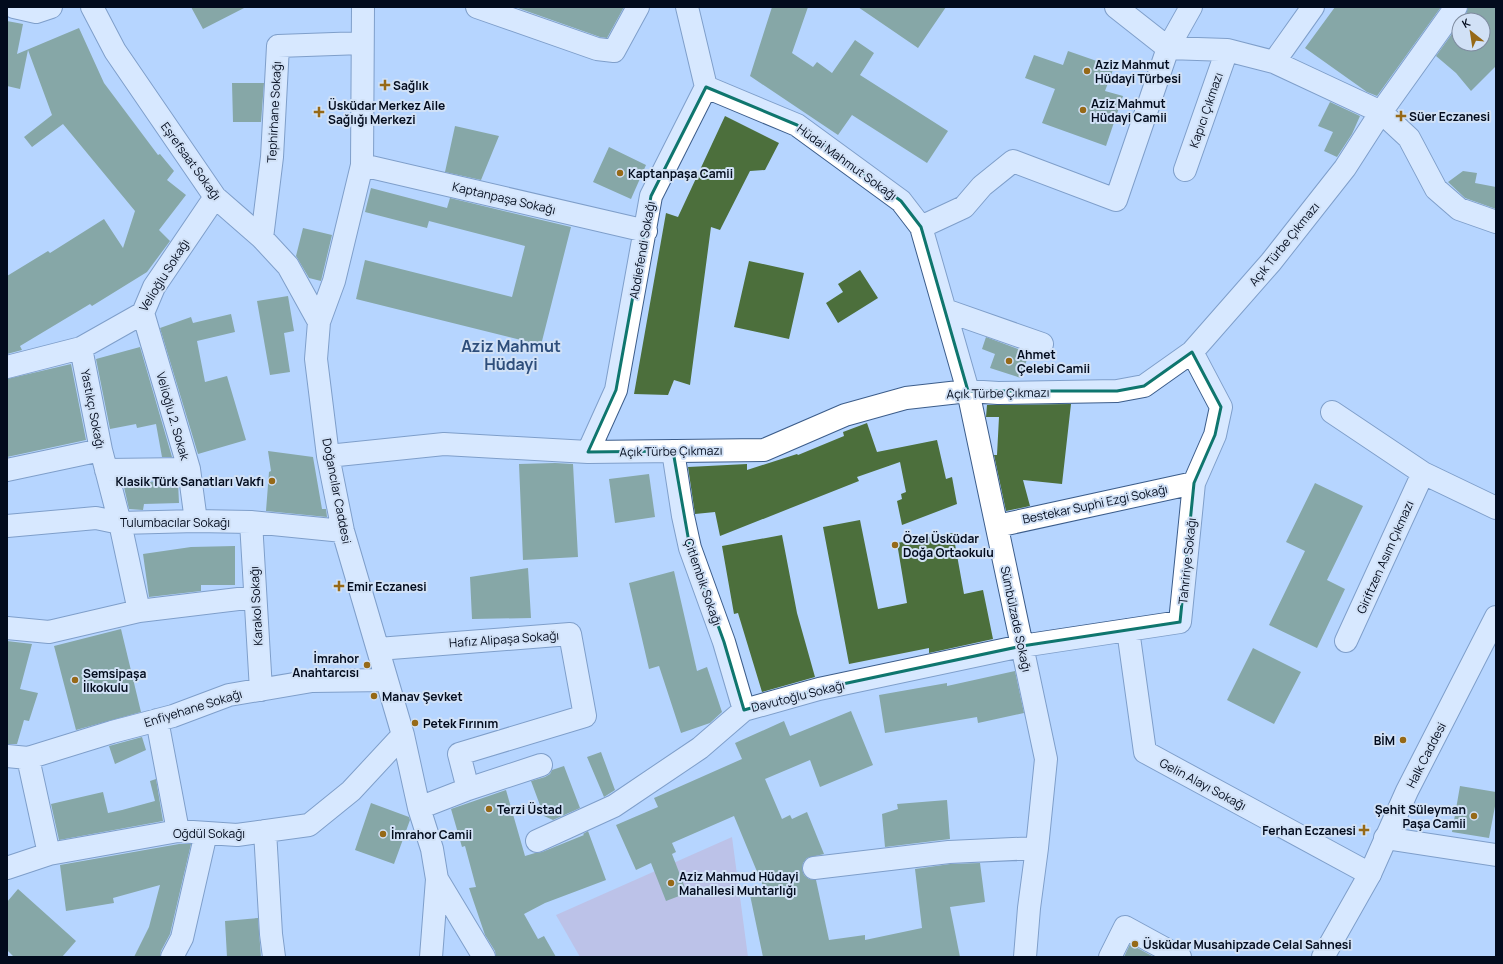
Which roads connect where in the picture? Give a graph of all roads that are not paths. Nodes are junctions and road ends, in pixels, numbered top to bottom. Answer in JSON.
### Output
{"nodes":[{"id":1,"x":14,"y":7,"type":"edge"},
{"id":2,"x":51,"y":7,"type":"edge"},
{"id":3,"x":92,"y":7,"type":"edge"},
{"id":4,"x":363,"y":7,"type":"edge"},
{"id":5,"x":477,"y":7,"type":"edge"},
{"id":6,"x":638,"y":7,"type":"edge"},
{"id":7,"x":686,"y":7,"type":"edge"},
{"id":8,"x":1116,"y":7,"type":"edge"},
{"id":9,"x":1191,"y":7,"type":"edge"},
{"id":10,"x":1313,"y":7,"type":"edge"},
{"id":11,"x":1456,"y":7,"type":"edge"},
{"id":12,"x":362,"y":43,"type":"junction"},
{"id":13,"x":1168,"y":48,"type":"junction"},
{"id":14,"x":1227,"y":50,"type":"junction"},
{"id":15,"x":1274,"y":62,"type":"junction"},
{"id":16,"x":706,"y":88,"type":"junction"},
{"id":17,"x":1381,"y":112,"type":"junction"},
{"id":18,"x":362,"y":165,"type":"junction"},
{"id":19,"x":1184,"y":170,"type":"dead end"},
{"id":20,"x":215,"y":197,"type":"junction"},
{"id":21,"x":1496,"y":222,"type":"edge"},
{"id":22,"x":921,"y":227,"type":"junction"},
{"id":23,"x":646,"y":231,"type":"junction"},
{"id":24,"x":262,"y":238,"type":"junction"},
{"id":25,"x":945,"y":310,"type":"junction"},
{"id":26,"x":143,"y":313,"type":"junction"},
{"id":27,"x":319,"y":322,"type":"junction"},
{"id":28,"x":1042,"y":344,"type":"dead end"},
{"id":29,"x":81,"y":348,"type":"junction"},
{"id":30,"x":1192,"y":352,"type":"junction"},
{"id":31,"x":7,"y":367,"type":"edge"},
{"id":32,"x":968,"y":391,"type":"junction"},
{"id":33,"x":1332,"y":412,"type":"dead end"},
{"id":34,"x":673,"y":451,"type":"junction"},
{"id":35,"x":588,"y":452,"type":"junction"},
{"id":36,"x":328,"y":456,"type":"junction"},
{"id":37,"x":104,"y":460,"type":"junction"},
{"id":38,"x":189,"y":469,"type":"junction"},
{"id":39,"x":7,"y":470,"type":"edge"},
{"id":40,"x":1423,"y":473,"type":"junction"},
{"id":41,"x":1194,"y":483,"type":"junction"},
{"id":42,"x":1496,"y":508,"type":"edge"},
{"id":43,"x":196,"y":521,"type":"junction"},
{"id":44,"x":251,"y":522,"type":"junction"},
{"id":45,"x":120,"y":523,"type":"junction"},
{"id":46,"x":7,"y":526,"type":"edge"},
{"id":47,"x":996,"y":526,"type":"junction"},
{"id":48,"x":343,"y":531,"type":"junction"},
{"id":49,"x":255,"y":597,"type":"junction"},
{"id":50,"x":140,"y":611,"type":"junction"},
{"id":51,"x":1496,"y":616,"type":"edge"},
{"id":52,"x":7,"y":628,"type":"edge"},
{"id":53,"x":1128,"y":630,"type":"junction"},
{"id":54,"x":1346,"y":641,"type":"dead end"},
{"id":55,"x":1022,"y":646,"type":"junction"},
{"id":56,"x":378,"y":649,"type":"junction"},
{"id":57,"x":386,"y":680,"type":"junction"},
{"id":58,"x":261,"y":690,"type":"junction"},
{"id":59,"x":744,"y":710,"type":"junction"},
{"id":60,"x":157,"y":720,"type":"junction"},
{"id":61,"x":402,"y":735,"type":"junction"},
{"id":62,"x":18,"y":757,"type":"edge"},
{"id":63,"x":541,"y":765,"type":"dead end"},
{"id":64,"x":468,"y":789,"type":"junction"},
{"id":65,"x":419,"y":808,"type":"junction"},
{"id":66,"x":178,"y":830,"type":"junction"},
{"id":67,"x":265,"y":831,"type":"junction"},
{"id":68,"x":206,"y":833,"type":"junction"},
{"id":69,"x":1385,"y":838,"type":"junction"},
{"id":70,"x":537,"y":841,"type":"dead end"},
{"id":71,"x":1037,"y":848,"type":"junction"},
{"id":72,"x":49,"y":854,"type":"junction"},
{"id":73,"x":1496,"y":854,"type":"edge"},
{"id":74,"x":7,"y":868,"type":"edge"},
{"id":75,"x":814,"y":868,"type":"dead end"},
{"id":76,"x":1370,"y":874,"type":"junction"},
{"id":77,"x":437,"y":879,"type":"junction"},
{"id":78,"x":172,"y":957,"type":"edge"},
{"id":79,"x":274,"y":957,"type":"edge"},
{"id":80,"x":431,"y":957,"type":"edge"},
{"id":81,"x":484,"y":957,"type":"edge"},
{"id":82,"x":1025,"y":957,"type":"edge"},
{"id":83,"x":1110,"y":957,"type":"edge"},
{"id":84,"x":1180,"y":957,"type":"edge"},
{"id":85,"x":1323,"y":957,"type":"edge"}],
"edges":[{"from":1,"to":2,"type":"street"},
{"from":3,"to":20,"type":"street","name":"Eşrefsaat Sokağı"},
{"from":4,"to":12,"type":"street","name":"Doğancılar Caddesi"},
{"from":5,"to":6,"type":"street"},
{"from":7,"to":16,"type":"street"},
{"from":8,"to":13,"type":"street"},
{"from":9,"to":13,"type":"street"},
{"from":10,"to":15,"type":"street"},
{"from":11,"to":17,"type":"street","name":"Açık Türbe Çıkmazı"},
{"from":12,"to":18,"type":"street","name":"Doğancılar Caddesi"},
{"from":12,"to":24,"type":"street","name":"Tephirhane Sokağı"},
{"from":13,"to":14,"type":"street"},
{"from":13,"to":22,"type":"street"},
{"from":14,"to":15,"type":"street"},
{"from":14,"to":19,"type":"street","name":"Kapıcı Çıkmazı"},
{"from":15,"to":17,"type":"street"},
{"from":16,"to":22,"type":"street","name":"Hüdai Mahmut Sokağı"},
{"from":16,"to":23,"type":"street","name":"Abdiefendi Sokağı"},
{"from":17,"to":21,"type":"street"},
{"from":17,"to":30,"type":"street","name":"Açık Türbe Çıkmazı"},
{"from":18,"to":23,"type":"street","name":"Kaptanpaşa Sokağı"},
{"from":18,"to":27,"type":"street","name":"Doğancılar Caddesi"},
{"from":20,"to":24,"type":"street","name":"Eşrefsaat Sokağı"},
{"from":20,"to":26,"type":"street","name":"Velioğlu Sokağı"},
{"from":22,"to":25,"type":"street","name":"Hüdai Mahmut Sokağı"},
{"from":23,"to":35,"type":"street","name":"Abdiefendi Sokağı"},
{"from":24,"to":27,"type":"street","name":"Eşrefsaat Sokağı"},
{"from":25,"to":28,"type":"street"},
{"from":25,"to":32,"type":"street","name":"Hüdai Mahmut Sokağı"},
{"from":26,"to":29,"type":"street","name":"Velioğlu Sokağı"},
{"from":26,"to":38,"type":"street","name":"Velioğlu 2. Sokak"},
{"from":27,"to":36,"type":"street","name":"Doğancılar Caddesi"},
{"from":29,"to":31,"type":"street","name":"Velioğlu Sokağı"},
{"from":29,"to":37,"type":"street","name":"Yastıkçı Sokağı"},
{"from":30,"to":32,"type":"street","name":"Açık Türbe Çıkmazı"},
{"from":30,"to":41,"type":"street","name":"Tahririye Sokağı"},
{"from":32,"to":34,"type":"street","name":"Açık Türbe Çıkmazı"},
{"from":32,"to":47,"type":"street","name":"Sümbülzade Sokağı"},
{"from":33,"to":40,"type":"street"},
{"from":34,"to":35,"type":"street","name":"Açık Türbe Çıkmazı"},
{"from":34,"to":59,"type":"street","name":"Çitlembik Sokağı"},
{"from":35,"to":36,"type":"street","name":"Açık Türbe Çıkmazı"},
{"from":36,"to":48,"type":"street","name":"Doğancılar Caddesi"},
{"from":37,"to":38,"type":"street"},
{"from":37,"to":39,"type":"street"},
{"from":37,"to":45,"type":"street","name":"Yastıkçı Sokağı"},
{"from":38,"to":43,"type":"street","name":"Velioğlu 2. Sokak"},
{"from":40,"to":42,"type":"street"},
{"from":40,"to":54,"type":"street","name":"Giriftzen Asım Çıkmazı"},
{"from":41,"to":47,"type":"street","name":"Bestekar Suphi Ezgi Sokağı"},
{"from":41,"to":53,"type":"street","name":"Tahririye Sokağı"},
{"from":43,"to":44,"type":"street","name":"Tulumbacılar Sokağı"},
{"from":43,"to":45,"type":"street","name":"Tulumbacılar Sokağı"},
{"from":44,"to":48,"type":"street","name":"Tulumbacılar Sokağı"},
{"from":44,"to":49,"type":"street","name":"Karakol Sokağı"},
{"from":45,"to":46,"type":"street","name":"Tulumbacılar Sokağı"},
{"from":45,"to":50,"type":"street","name":"Yastıkçı Sokağı"},
{"from":47,"to":55,"type":"street","name":"Sümbülzade Sokağı"},
{"from":48,"to":56,"type":"street","name":"Doğancılar Caddesi"},
{"from":49,"to":50,"type":"street"},
{"from":49,"to":58,"type":"street","name":"Karakol Sokağı"},
{"from":50,"to":52,"type":"street"},
{"from":51,"to":69,"type":"street","name":"Halk Caddesi"},
{"from":53,"to":55,"type":"street","name":"Tahririye Sokağı"},
{"from":53,"to":76,"type":"street","name":"Gelin Alayı Sokağı"},
{"from":55,"to":59,"type":"street","name":"Davutoğlu Sokağı"},
{"from":55,"to":71,"type":"street","name":"Sümbülzade Sokağı"},
{"from":56,"to":57,"type":"street","name":"Doğancılar Caddesi"},
{"from":56,"to":64,"type":"street","name":"Hafız Alipaşa Sokağı"},
{"from":57,"to":58,"type":"street","name":"Enfiyehane Sokağı"},
{"from":57,"to":61,"type":"street","name":"Doğancılar Caddesi"},
{"from":58,"to":60,"type":"street","name":"Enfiyehane Sokağı"},
{"from":59,"to":70,"type":"street","name":"Davutoğlu Sokağı"},
{"from":60,"to":62,"type":"street","name":"Enfiyehane Sokağı"},
{"from":60,"to":66,"type":"street"},
{"from":61,"to":65,"type":"street","name":"Doğancılar Caddesi"},
{"from":61,"to":67,"type":"street","name":"Oğdül Sokağı"},
{"from":62,"to":72,"type":"street"},
{"from":63,"to":64,"type":"street"},
{"from":64,"to":65,"type":"street"},
{"from":65,"to":77,"type":"street","name":"Doğancılar Caddesi"},
{"from":66,"to":68,"type":"street","name":"Oğdül Sokağı"},
{"from":66,"to":72,"type":"street","name":"Oğdül Sokağı"},
{"from":67,"to":68,"type":"street","name":"Oğdül Sokağı"},
{"from":67,"to":79,"type":"street"},
{"from":68,"to":78,"type":"street"},
{"from":69,"to":73,"type":"street"},
{"from":69,"to":76,"type":"street","name":"Halk Caddesi"},
{"from":71,"to":75,"type":"street"},
{"from":71,"to":82,"type":"street","name":"Sümbülzade Sokağı"},
{"from":72,"to":74,"type":"street","name":"Oğdül Sokağı"},
{"from":76,"to":85,"type":"street","name":"Halk Caddesi"},
{"from":77,"to":80,"type":"street"},
{"from":77,"to":81,"type":"street","name":"Doğancılar Caddesi"},
{"from":83,"to":84,"type":"street"}]}
